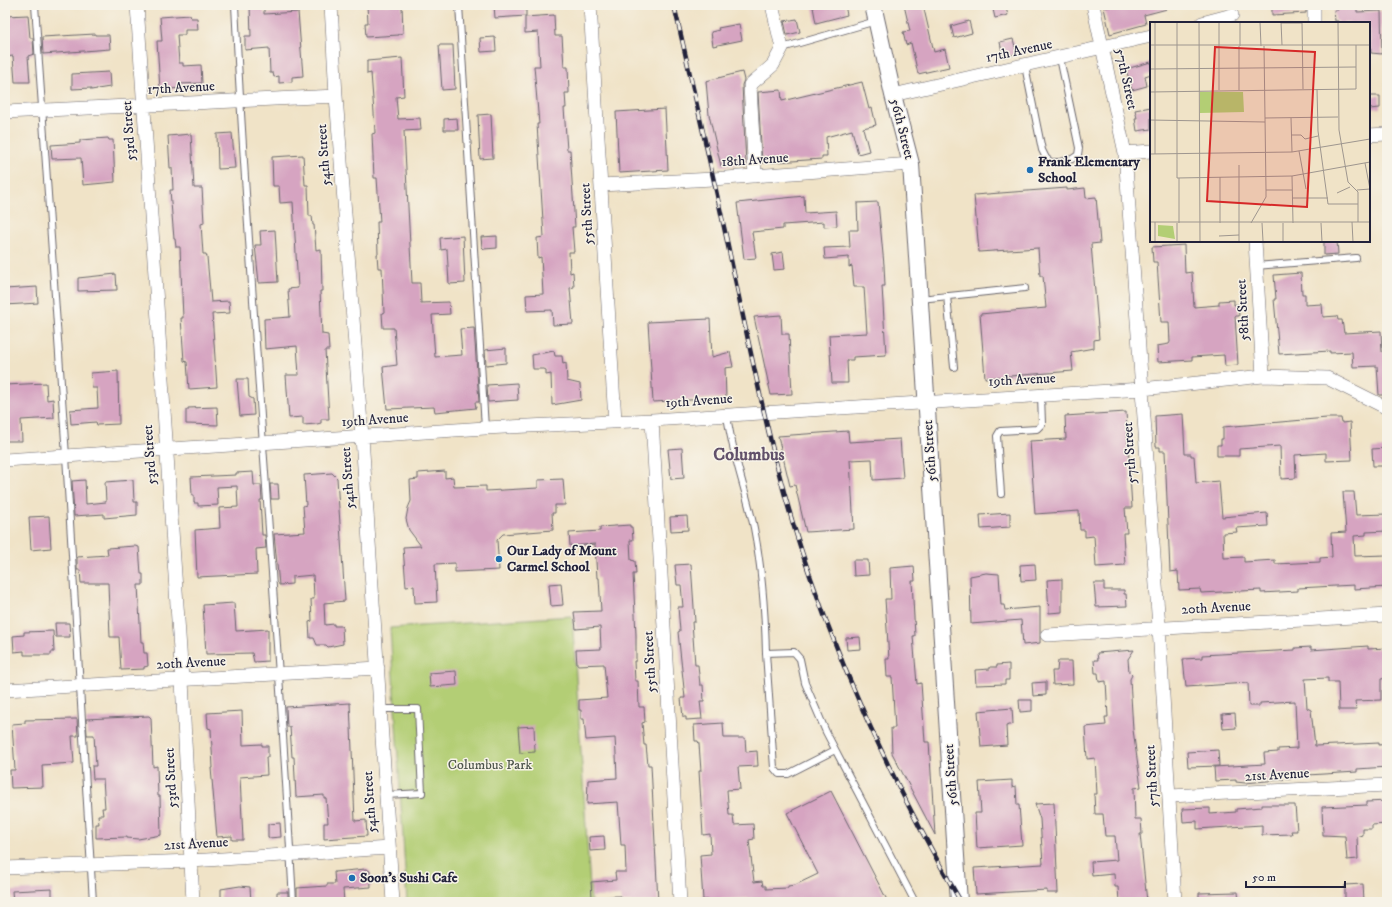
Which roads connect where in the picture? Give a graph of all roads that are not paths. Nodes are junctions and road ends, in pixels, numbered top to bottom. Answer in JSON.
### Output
{"nodes":[{"id":1,"x":35,"y":5,"type":"edge"},
{"id":2,"x":137,"y":5,"type":"edge"},
{"id":3,"x":235,"y":5,"type":"edge"},
{"id":4,"x":331,"y":5,"type":"edge"},
{"id":5,"x":459,"y":5,"type":"edge"},
{"id":6,"x":590,"y":5,"type":"edge"},
{"id":7,"x":772,"y":5,"type":"edge"},
{"id":8,"x":873,"y":5,"type":"edge"},
{"id":9,"x":1093,"y":5,"type":"edge"},
{"id":10,"x":1314,"y":5,"type":"edge"},
{"id":11,"x":1232,"y":16,"type":"dead end"},
{"id":12,"x":876,"y":21,"type":"junction"},
{"id":13,"x":1206,"y":22,"type":"edge"},
{"id":14,"x":1314,"y":22,"type":"edge"},
{"id":15,"x":1150,"y":36,"type":"edge"},
{"id":16,"x":782,"y":48,"type":"junction"},
{"id":17,"x":1103,"y":48,"type":"junction"},
{"id":18,"x":1060,"y":58,"type":"junction"},
{"id":19,"x":1025,"y":66,"type":"junction"},
{"id":20,"x":893,"y":95,"type":"junction"},
{"id":21,"x":336,"y":96,"type":"junction"},
{"id":22,"x":240,"y":101,"type":"junction"},
{"id":23,"x":143,"y":106,"type":"junction"},
{"id":24,"x":42,"y":110,"type":"junction"},
{"id":25,"x":5,"y":112,"type":"edge"},
{"id":26,"x":1387,"y":134,"type":"edge"},
{"id":27,"x":1370,"y":135,"type":"edge"},
{"id":28,"x":1150,"y":152,"type":"edge"},
{"id":29,"x":1125,"y":153,"type":"junction"},
{"id":30,"x":911,"y":164,"type":"junction"},
{"id":31,"x":755,"y":176,"type":"junction"},
{"id":32,"x":601,"y":185,"type":"junction"},
{"id":33,"x":1255,"y":242,"type":"edge"},
{"id":34,"x":1356,"y":258,"type":"dead end"},
{"id":35,"x":1256,"y":266,"type":"junction"},
{"id":36,"x":1025,"y":288,"type":"dead end"},
{"id":37,"x":947,"y":296,"type":"junction"},
{"id":38,"x":920,"y":299,"type":"junction"},
{"id":39,"x":954,"y":367,"type":"dead end"},
{"id":40,"x":1263,"y":376,"type":"junction"},
{"id":41,"x":1142,"y":389,"type":"junction"},
{"id":42,"x":1040,"y":395,"type":"junction"},
{"id":43,"x":927,"y":401,"type":"junction"},
{"id":44,"x":1387,"y":408,"type":"edge"},
{"id":45,"x":727,"y":415,"type":"junction"},
{"id":46,"x":652,"y":420,"type":"junction"},
{"id":47,"x":614,"y":421,"type":"junction"},
{"id":48,"x":485,"y":428,"type":"junction"},
{"id":49,"x":362,"y":437,"type":"junction"},
{"id":50,"x":262,"y":442,"type":"junction"},
{"id":51,"x":165,"y":449,"type":"junction"},
{"id":52,"x":66,"y":456,"type":"junction"},
{"id":53,"x":5,"y":460,"type":"edge"},
{"id":54,"x":1001,"y":494,"type":"dead end"},
{"id":55,"x":1387,"y":615,"type":"edge"},
{"id":56,"x":1159,"y":628,"type":"junction"},
{"id":57,"x":1047,"y":635,"type":"dead end"},
{"id":58,"x":766,"y":653,"type":"junction"},
{"id":59,"x":378,"y":668,"type":"junction"},
{"id":60,"x":280,"y":674,"type":"junction"},
{"id":61,"x":182,"y":680,"type":"junction"},
{"id":62,"x":80,"y":685,"type":"junction"},
{"id":63,"x":5,"y":690,"type":"edge"},
{"id":64,"x":380,"y":709,"type":"junction"},
{"id":65,"x":835,"y":750,"type":"junction"},
{"id":66,"x":1387,"y":785,"type":"edge"},
{"id":67,"x":386,"y":795,"type":"junction"},
{"id":68,"x":1170,"y":796,"type":"junction"},
{"id":69,"x":389,"y":848,"type":"junction"},
{"id":70,"x":290,"y":855,"type":"junction"},
{"id":71,"x":191,"y":861,"type":"junction"},
{"id":72,"x":90,"y":865,"type":"junction"},
{"id":73,"x":5,"y":868,"type":"edge"},
{"id":74,"x":961,"y":897,"type":"edge"},
{"id":75,"x":93,"y":902,"type":"edge"},
{"id":76,"x":193,"y":902,"type":"edge"},
{"id":77,"x":293,"y":902,"type":"edge"},
{"id":78,"x":392,"y":902,"type":"edge"},
{"id":79,"x":680,"y":902,"type":"edge"},
{"id":80,"x":915,"y":902,"type":"edge"},
{"id":81,"x":1175,"y":902,"type":"edge"}],
"edges":[{"from":1,"to":24,"type":"lane"},
{"from":2,"to":23,"type":"street","name":"53rd Street"},
{"from":3,"to":22,"type":"lane"},
{"from":4,"to":21,"type":"street","name":"54th Street"},
{"from":5,"to":48,"type":"lane"},
{"from":6,"to":32,"type":"street","name":"55th Street"},
{"from":7,"to":16,"type":"street"},
{"from":8,"to":12,"type":"street","name":"56th Street"},
{"from":9,"to":17,"type":"street","name":"57th Street"},
{"from":10,"to":14,"type":"street"},
{"from":11,"to":13,"type":"street"},
{"from":12,"to":16,"type":"lane"},
{"from":12,"to":20,"type":"street","name":"56th Street"},
{"from":15,"to":17,"type":"street","name":"17th Avenue"},
{"from":16,"to":31,"type":"street"},
{"from":17,"to":18,"type":"street","name":"17th Avenue"},
{"from":17,"to":29,"type":"street","name":"57th Street"},
{"from":18,"to":19,"type":"street","name":"17th Avenue"},
{"from":18,"to":19,"type":"lane"},
{"from":19,"to":20,"type":"street","name":"17th Avenue"},
{"from":20,"to":30,"type":"street","name":"56th Street"},
{"from":21,"to":22,"type":"street","name":"17th Avenue"},
{"from":21,"to":49,"type":"street","name":"54th Street"},
{"from":22,"to":23,"type":"street","name":"17th Avenue"},
{"from":22,"to":50,"type":"lane"},
{"from":23,"to":24,"type":"street","name":"17th Avenue"},
{"from":23,"to":51,"type":"street","name":"53rd Street"},
{"from":24,"to":25,"type":"street","name":"17th Avenue"},
{"from":24,"to":52,"type":"lane"},
{"from":26,"to":27,"type":"street"},
{"from":28,"to":29,"type":"street"},
{"from":29,"to":41,"type":"street","name":"57th Street"},
{"from":30,"to":31,"type":"street","name":"18th Avenue"},
{"from":30,"to":38,"type":"street","name":"56th Street"},
{"from":31,"to":32,"type":"street","name":"18th Avenue"},
{"from":32,"to":47,"type":"street","name":"55th Street"},
{"from":33,"to":35,"type":"street","name":"58th Street"},
{"from":34,"to":35,"type":"lane"},
{"from":35,"to":40,"type":"street","name":"58th Street"},
{"from":36,"to":37,"type":"lane"},
{"from":37,"to":38,"type":"lane"},
{"from":37,"to":39,"type":"lane"},
{"from":38,"to":43,"type":"street","name":"56th Street"},
{"from":40,"to":41,"type":"street","name":"19th Avenue"},
{"from":40,"to":44,"type":"street","name":"19th Avenue"},
{"from":41,"to":42,"type":"street","name":"19th Avenue"},
{"from":41,"to":56,"type":"street","name":"57th Street"},
{"from":42,"to":43,"type":"street","name":"19th Avenue"},
{"from":42,"to":54,"type":"lane"},
{"from":43,"to":45,"type":"street","name":"19th Avenue"},
{"from":43,"to":74,"type":"street","name":"56th Street"},
{"from":45,"to":46,"type":"street","name":"19th Avenue"},
{"from":45,"to":58,"type":"lane"},
{"from":46,"to":47,"type":"street","name":"19th Avenue"},
{"from":46,"to":79,"type":"street","name":"55th Street"},
{"from":47,"to":48,"type":"street","name":"19th Avenue"},
{"from":48,"to":49,"type":"street","name":"19th Avenue"},
{"from":49,"to":50,"type":"street","name":"19th Avenue"},
{"from":49,"to":59,"type":"street","name":"54th Street"},
{"from":50,"to":51,"type":"street","name":"19th Avenue"},
{"from":50,"to":60,"type":"lane"},
{"from":51,"to":52,"type":"street","name":"19th Avenue"},
{"from":51,"to":61,"type":"street","name":"53rd Street"},
{"from":52,"to":53,"type":"street","name":"19th Avenue"},
{"from":52,"to":62,"type":"lane"},
{"from":55,"to":56,"type":"street","name":"20th Avenue"},
{"from":56,"to":57,"type":"street","name":"20th Avenue"},
{"from":56,"to":68,"type":"street","name":"57th Street"},
{"from":58,"to":65,"type":"lane"},
{"from":58,"to":65,"type":"lane"},
{"from":59,"to":60,"type":"street","name":"20th Avenue"},
{"from":59,"to":64,"type":"street","name":"54th Street"},
{"from":60,"to":61,"type":"street","name":"20th Avenue"},
{"from":60,"to":70,"type":"lane"},
{"from":61,"to":62,"type":"street","name":"20th Avenue"},
{"from":61,"to":71,"type":"street","name":"53rd Street"},
{"from":62,"to":63,"type":"street","name":"20th Avenue"},
{"from":62,"to":72,"type":"lane"},
{"from":64,"to":67,"type":"street","name":"54th Street"},
{"from":64,"to":67,"type":"lane"},
{"from":65,"to":80,"type":"lane"},
{"from":66,"to":68,"type":"street","name":"21st Avenue"},
{"from":67,"to":69,"type":"street","name":"54th Street"},
{"from":68,"to":81,"type":"street","name":"57th Street"},
{"from":69,"to":70,"type":"street","name":"21st Avenue"},
{"from":69,"to":78,"type":"street","name":"54th Street"},
{"from":70,"to":71,"type":"street","name":"21st Avenue"},
{"from":70,"to":77,"type":"lane"},
{"from":71,"to":72,"type":"street","name":"21st Avenue"},
{"from":71,"to":76,"type":"street","name":"53rd Street"},
{"from":72,"to":73,"type":"street","name":"21st Avenue"},
{"from":72,"to":75,"type":"lane"}]}
